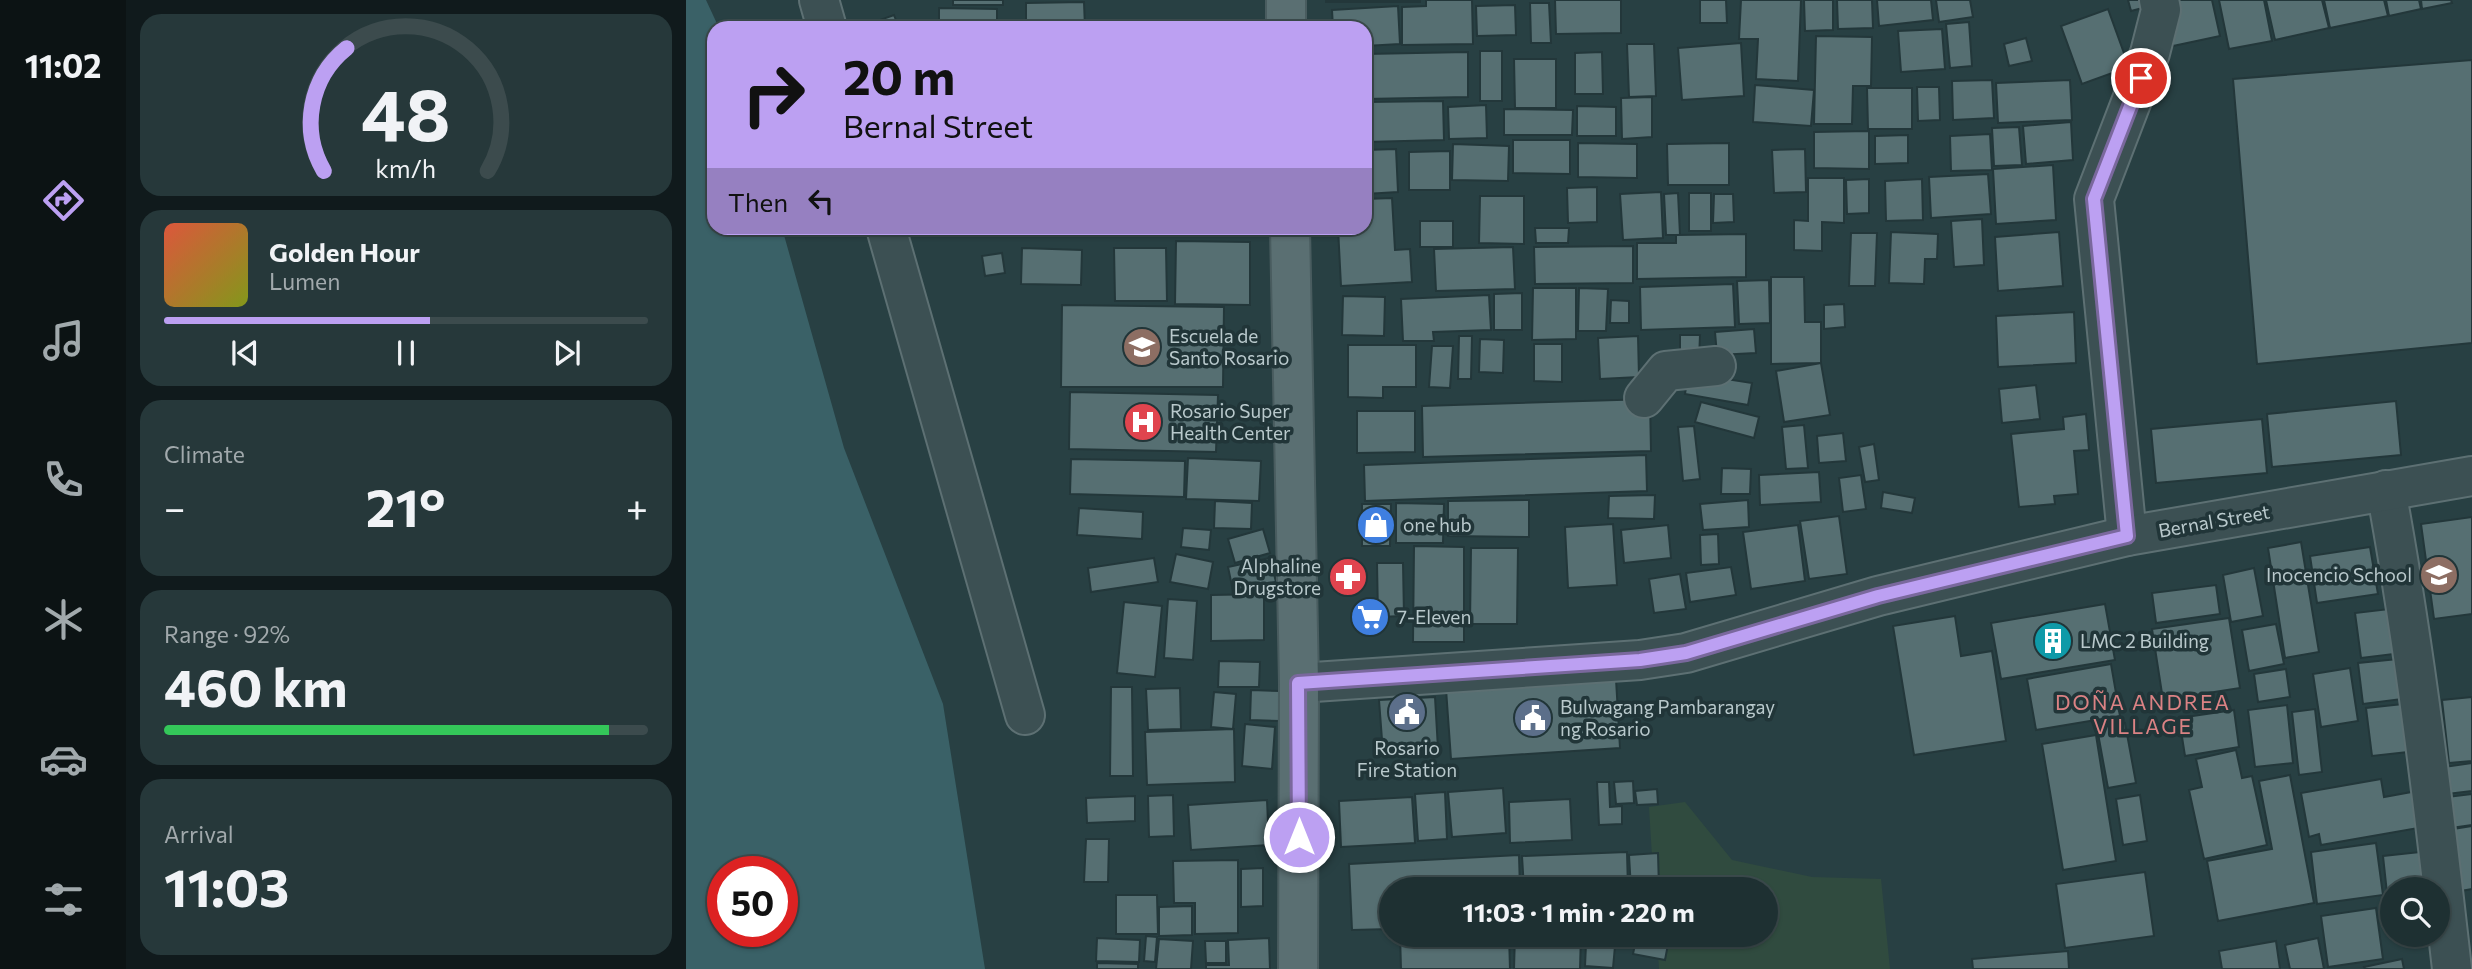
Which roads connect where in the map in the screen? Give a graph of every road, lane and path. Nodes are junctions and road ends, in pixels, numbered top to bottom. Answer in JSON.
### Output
{"nodes":[{"id":1,"x":819,"y":0,"type":"edge"},
{"id":2,"x":1286,"y":0,"type":"edge"},
{"id":3,"x":2159,"y":0,"type":"edge"},
{"id":4,"x":825,"y":21,"type":"edge"},
{"id":5,"x":1286,"y":21,"type":"edge"},
{"id":6,"x":888,"y":235,"type":"edge"},
{"id":7,"x":1290,"y":235,"type":"edge"},
{"id":8,"x":1716,"y":366,"type":"dead end"},
{"id":9,"x":1644,"y":398,"type":"dead end"},
{"id":10,"x":2472,"y":477,"type":"edge"},
{"id":11,"x":2386,"y":490,"type":"junction"},
{"id":12,"x":2127,"y":536,"type":"junction"},
{"id":13,"x":1298,"y":683,"type":"junction"},
{"id":14,"x":1025,"y":715,"type":"dead end"},
{"id":15,"x":1298,"y":969,"type":"edge"},
{"id":16,"x":2452,"y":969,"type":"edge"}],
"edges":[{"from":1,"to":4,"type":"street"},
{"from":2,"to":5,"type":"main road"},
{"from":3,"to":12,"type":"street"},
{"from":6,"to":14,"type":"street"},
{"from":7,"to":13,"type":"main road"},
{"from":8,"to":9,"type":"street"},
{"from":10,"to":11,"type":"street","name":"Bernal Street"},
{"from":11,"to":12,"type":"street","name":"Bernal Street"},
{"from":11,"to":16,"type":"street"},
{"from":12,"to":13,"type":"street","name":"Bernal Street"},
{"from":13,"to":15,"type":"main road"}]}
